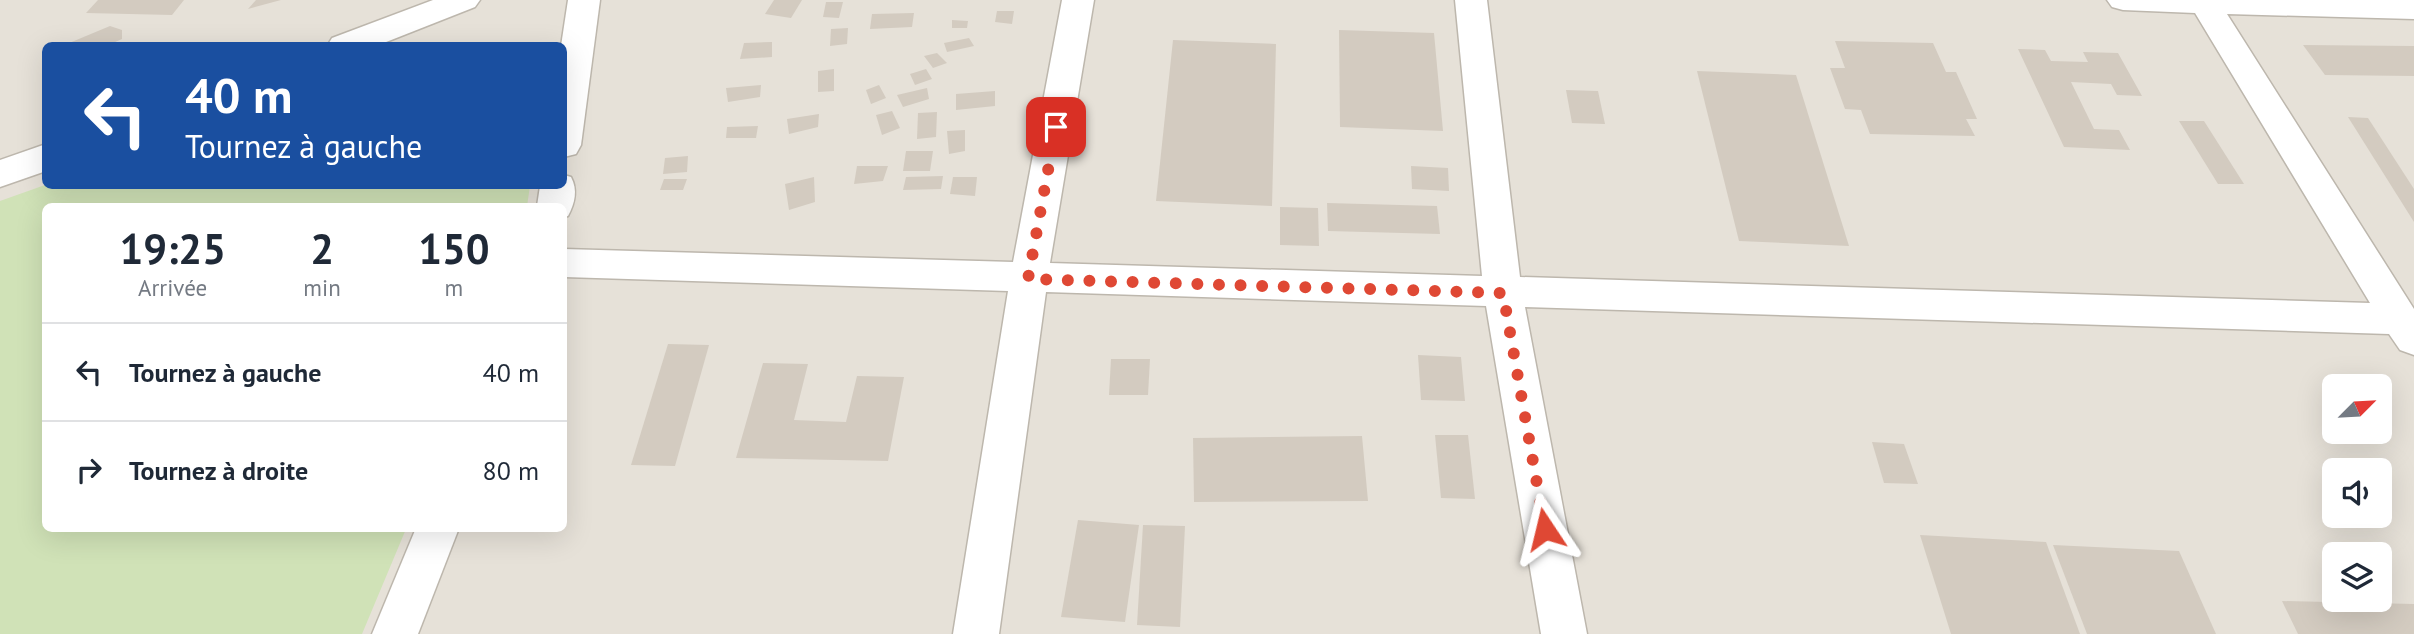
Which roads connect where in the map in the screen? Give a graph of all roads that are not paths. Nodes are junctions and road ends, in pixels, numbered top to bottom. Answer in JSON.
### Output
{"nodes":[{"id":1,"x":464,"y":0,"type":"edge"},
{"id":2,"x":584,"y":0,"type":"edge"},
{"id":3,"x":1078,"y":0,"type":"edge"},
{"id":4,"x":1471,"y":0,"type":"edge"},
{"id":5,"x":2123,"y":0,"type":"edge"},
{"id":6,"x":2204,"y":1,"type":"edge"},
{"id":7,"x":2414,"y":9,"type":"edge"},
{"id":8,"x":354,"y":42,"type":"edge"},
{"id":9,"x":567,"y":123,"type":"edge"},
{"id":10,"x":42,"y":158,"type":"edge"},
{"id":11,"x":0,"y":174,"type":"edge"},
{"id":12,"x":567,"y":263,"type":"edge"},
{"id":13,"x":1028,"y":279,"type":"junction"},
{"id":14,"x":1503,"y":293,"type":"junction"},
{"id":15,"x":2407,"y":329,"type":"edge"},
{"id":16,"x":436,"y":532,"type":"edge"},
{"id":17,"x":396,"y":634,"type":"edge"},
{"id":18,"x":976,"y":634,"type":"edge"},
{"id":19,"x":1563,"y":634,"type":"edge"}],
"edges":[{"from":1,"to":8,"type":"street"},
{"from":2,"to":9,"type":"street"},
{"from":3,"to":13,"type":"street"},
{"from":4,"to":14,"type":"street"},
{"from":5,"to":6,"type":"street"},
{"from":6,"to":7,"type":"street"},
{"from":6,"to":15,"type":"street"},
{"from":10,"to":11,"type":"street"},
{"from":12,"to":13,"type":"street"},
{"from":13,"to":14,"type":"street"},
{"from":13,"to":18,"type":"street"},
{"from":14,"to":15,"type":"street"},
{"from":14,"to":19,"type":"street"},
{"from":16,"to":17,"type":"street"}]}
